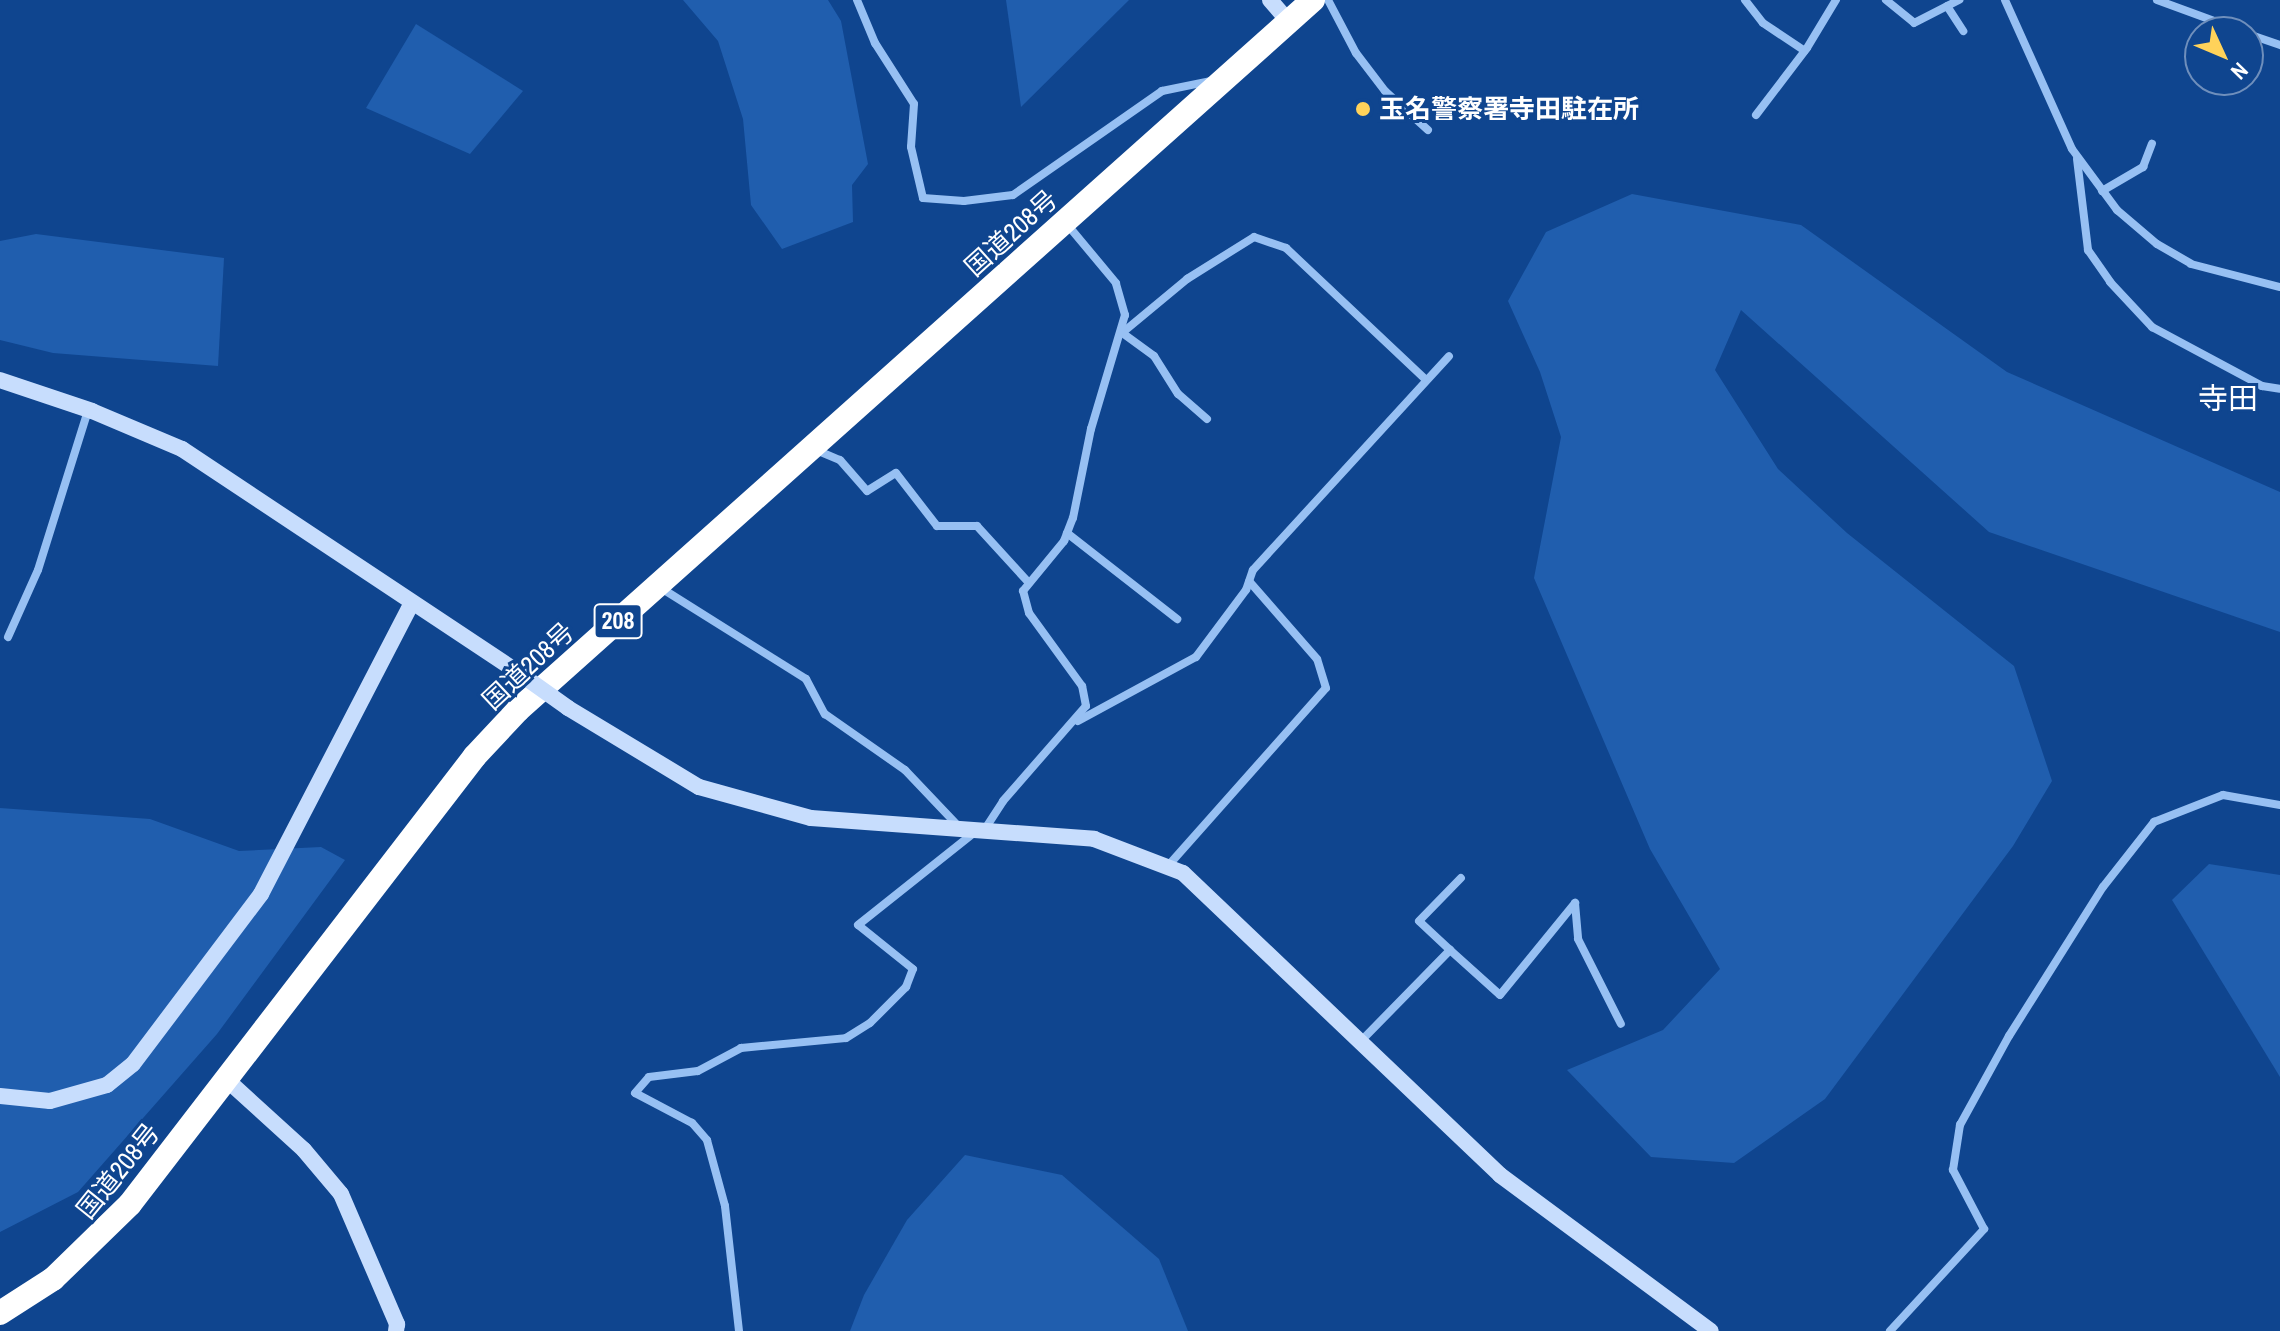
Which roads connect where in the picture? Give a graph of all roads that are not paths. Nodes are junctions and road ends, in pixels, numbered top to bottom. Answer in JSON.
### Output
{"nodes":[{"id":1,"x":857,"y":0,"type":"edge"},
{"id":2,"x":1270,"y":0,"type":"edge"},
{"id":3,"x":1313,"y":0,"type":"edge"},
{"id":4,"x":1328,"y":0,"type":"edge"},
{"id":5,"x":1745,"y":0,"type":"edge"},
{"id":6,"x":1836,"y":0,"type":"edge"},
{"id":7,"x":1886,"y":0,"type":"edge"},
{"id":8,"x":1959,"y":0,"type":"edge"},
{"id":9,"x":2005,"y":0,"type":"edge"},
{"id":10,"x":2157,"y":0,"type":"edge"},
{"id":11,"x":2189,"y":0,"type":"edge"},
{"id":12,"x":1947,"y":6,"type":"junction"},
{"id":13,"x":2183,"y":9,"type":"junction"},
{"id":14,"x":2201,"y":16,"type":"edge"},
{"id":15,"x":1288,"y":21,"type":"junction"},
{"id":16,"x":1963,"y":31,"type":"dead end"},
{"id":17,"x":1805,"y":51,"type":"junction"},
{"id":18,"x":1224,"y":79,"type":"junction"},
{"id":19,"x":1756,"y":115,"type":"dead end"},
{"id":20,"x":1428,"y":130,"type":"dead end"},
{"id":21,"x":2152,"y":144,"type":"dead end"},
{"id":22,"x":2077,"y":157,"type":"junction"},
{"id":23,"x":2102,"y":191,"type":"junction"},
{"id":24,"x":1066,"y":222,"type":"junction"},
{"id":25,"x":2280,"y":287,"type":"edge"},
{"id":26,"x":1122,"y":333,"type":"junction"},
{"id":27,"x":1449,"y":356,"type":"dead end"},
{"id":28,"x":0,"y":380,"type":"edge"},
{"id":29,"x":1426,"y":380,"type":"junction"},
{"id":30,"x":2280,"y":389,"type":"edge"},
{"id":31,"x":88,"y":409,"type":"junction"},
{"id":32,"x":1207,"y":419,"type":"dead end"},
{"id":33,"x":811,"y":449,"type":"junction"},
{"id":34,"x":1067,"y":533,"type":"junction"},
{"id":35,"x":1249,"y":581,"type":"junction"},
{"id":36,"x":1029,"y":583,"type":"junction"},
{"id":37,"x":657,"y":586,"type":"junction"},
{"id":38,"x":412,"y":603,"type":"junction"},
{"id":39,"x":1177,"y":619,"type":"dead end"},
{"id":40,"x":8,"y":637,"type":"dead end"},
{"id":41,"x":1074,"y":723,"type":"junction"},
{"id":42,"x":2280,"y":805,"type":"edge"},
{"id":43,"x":974,"y":831,"type":"junction"},
{"id":44,"x":1167,"y":867,"type":"junction"},
{"id":45,"x":1461,"y":878,"type":"dead end"},
{"id":46,"x":1450,"y":950,"type":"junction"},
{"id":47,"x":1621,"y":1024,"type":"dead end"},
{"id":48,"x":1360,"y":1042,"type":"junction"},
{"id":49,"x":226,"y":1079,"type":"junction"},
{"id":50,"x":0,"y":1096,"type":"edge"},
{"id":51,"x":0,"y":1313,"type":"edge"},
{"id":52,"x":396,"y":1331,"type":"edge"},
{"id":53,"x":739,"y":1331,"type":"edge"},
{"id":54,"x":1711,"y":1331,"type":"edge"},
{"id":55,"x":1890,"y":1331,"type":"edge"}],
"edges":[{"from":1,"to":18,"type":"street"},
{"from":2,"to":15,"type":"street"},
{"from":3,"to":15,"type":"highway","name":"国道208号","number":"208"},
{"from":4,"to":20,"type":"street"},
{"from":5,"to":17,"type":"street"},
{"from":6,"to":17,"type":"street"},
{"from":7,"to":12,"type":"street"},
{"from":8,"to":12,"type":"street"},
{"from":9,"to":22,"type":"street"},
{"from":10,"to":13,"type":"street"},
{"from":11,"to":13,"type":"street"},
{"from":12,"to":16,"type":"street"},
{"from":13,"to":14,"type":"street"},
{"from":15,"to":18,"type":"highway","name":"国道208号","number":"208"},
{"from":17,"to":19,"type":"street"},
{"from":18,"to":24,"type":"highway","name":"国道208号","number":"208"},
{"from":21,"to":23,"type":"street"},
{"from":22,"to":23,"type":"street"},
{"from":22,"to":30,"type":"street"},
{"from":23,"to":25,"type":"street"},
{"from":24,"to":26,"type":"street"},
{"from":24,"to":33,"type":"highway","name":"国道208号","number":"208"},
{"from":26,"to":29,"type":"street"},
{"from":26,"to":32,"type":"street"},
{"from":26,"to":34,"type":"street"},
{"from":27,"to":29,"type":"street"},
{"from":28,"to":31,"type":"street"},
{"from":29,"to":35,"type":"street"},
{"from":31,"to":38,"type":"street"},
{"from":31,"to":40,"type":"street"},
{"from":33,"to":36,"type":"street"},
{"from":33,"to":37,"type":"highway","name":"国道208号","number":"208"},
{"from":34,"to":36,"type":"street"},
{"from":34,"to":39,"type":"street"},
{"from":35,"to":41,"type":"street"},
{"from":35,"to":44,"type":"street"},
{"from":36,"to":41,"type":"street"},
{"from":37,"to":43,"type":"street"},
{"from":37,"to":49,"type":"highway","name":"国道208号","number":"208"},
{"from":38,"to":43,"type":"street","bridge":true},
{"from":38,"to":50,"type":"street"},
{"from":41,"to":43,"type":"street"},
{"from":42,"to":55,"type":"street"},
{"from":43,"to":44,"type":"street"},
{"from":43,"to":53,"type":"street"},
{"from":44,"to":48,"type":"street"},
{"from":45,"to":46,"type":"street"},
{"from":46,"to":47,"type":"street"},
{"from":46,"to":48,"type":"street"},
{"from":48,"to":54,"type":"street"},
{"from":49,"to":51,"type":"highway","name":"国道208号","number":"208"},
{"from":49,"to":52,"type":"street"}]}
